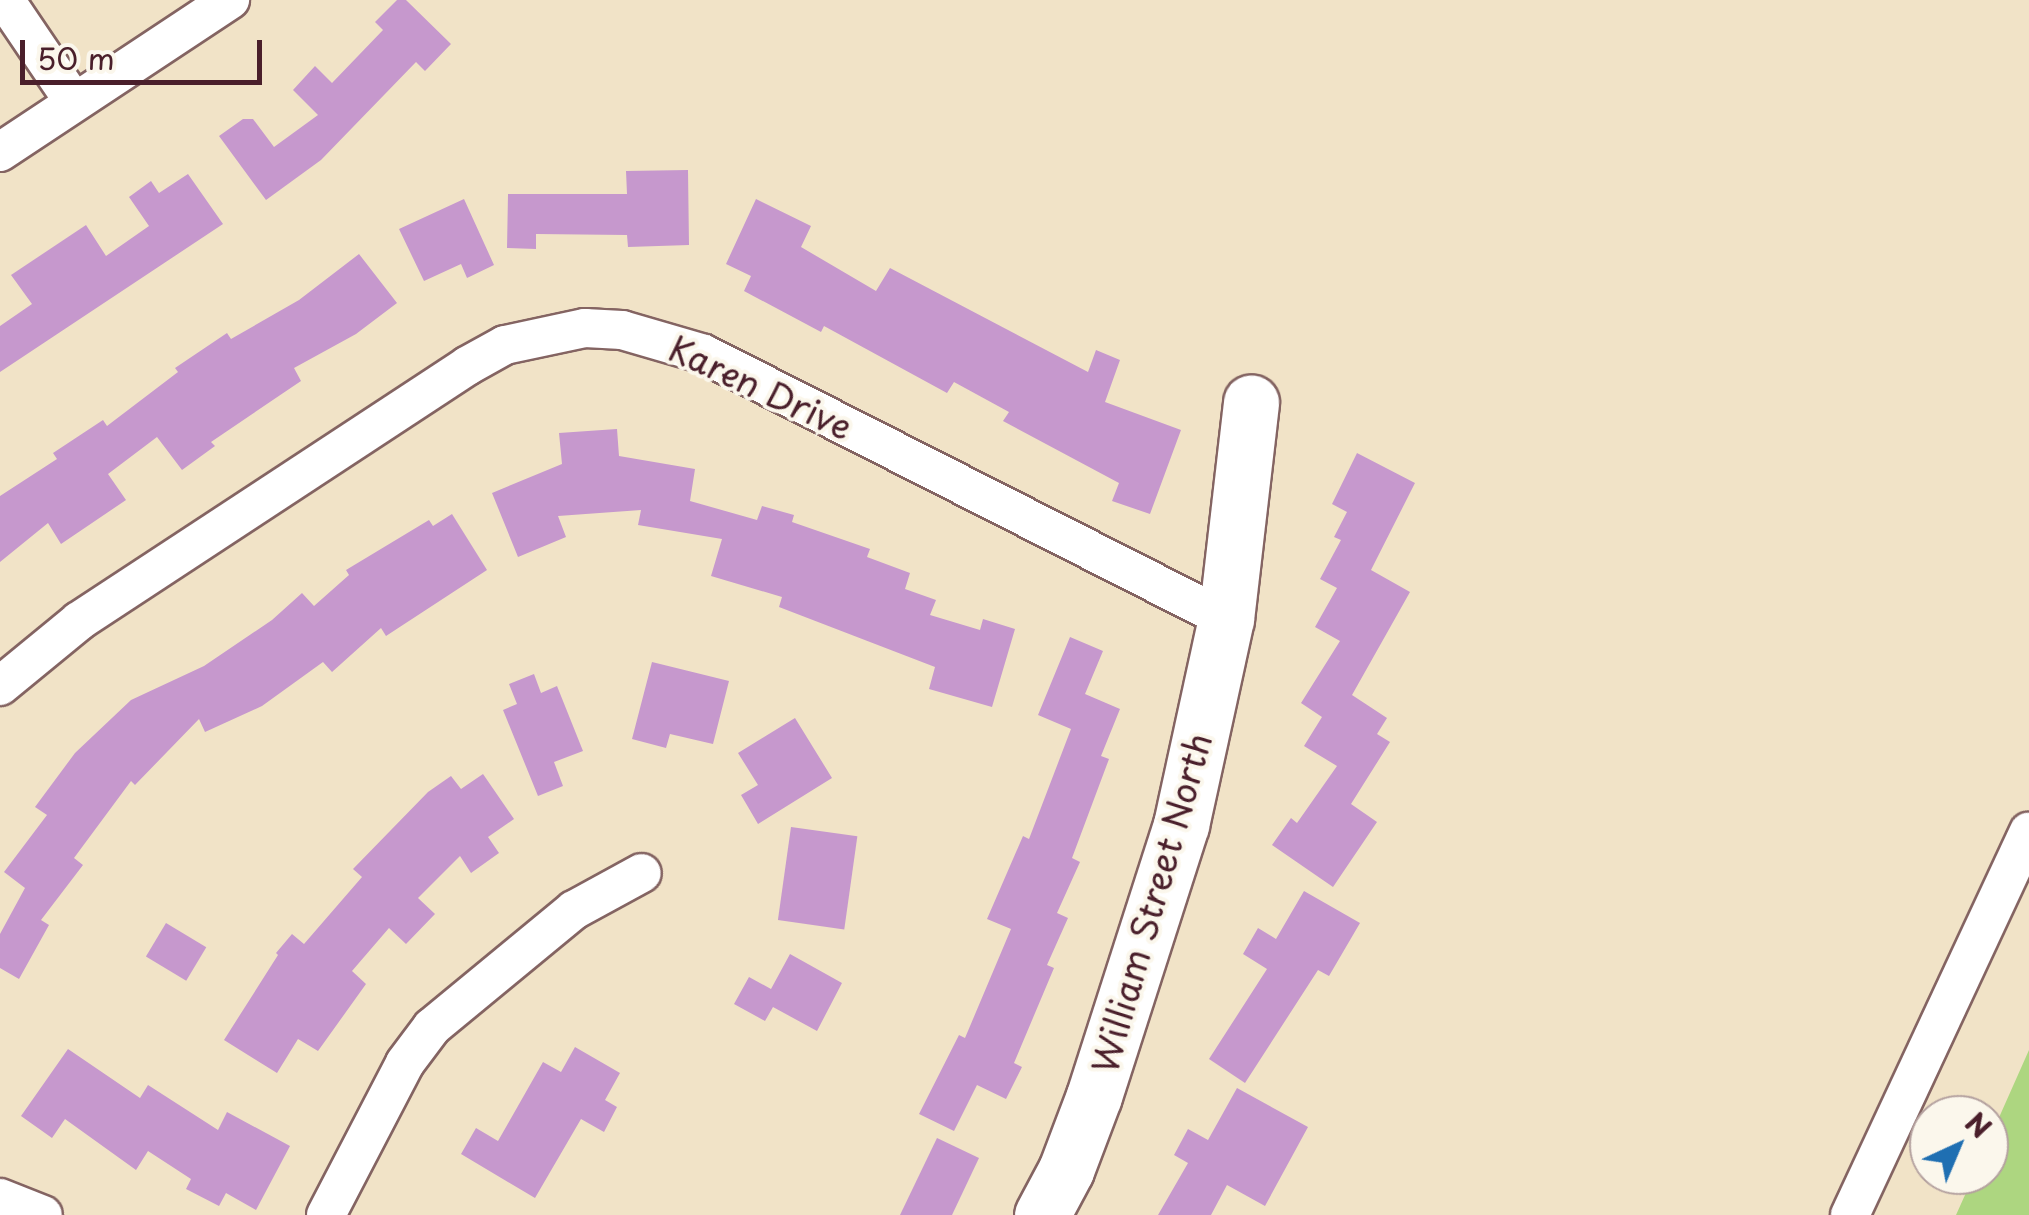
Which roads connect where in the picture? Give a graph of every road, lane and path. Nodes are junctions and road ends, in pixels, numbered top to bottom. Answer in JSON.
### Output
{"nodes":[{"id":1,"x":4,"y":0,"type":"edge"},
{"id":2,"x":230,"y":0,"type":"edge"},
{"id":3,"x":74,"y":102,"type":"junction"},
{"id":4,"x":0,"y":152,"type":"edge"},
{"id":5,"x":1251,"y":402,"type":"dead end"},
{"id":6,"x":1226,"y":619,"type":"junction"},
{"id":7,"x":0,"y":686,"type":"edge"},
{"id":8,"x":2029,"y":832,"type":"edge"},
{"id":9,"x":642,"y":873,"type":"dead end"},
{"id":10,"x":0,"y":1198,"type":"edge"},
{"id":11,"x":43,"y":1215,"type":"edge"},
{"id":12,"x":326,"y":1215,"type":"edge"},
{"id":13,"x":1042,"y":1215,"type":"edge"},
{"id":14,"x":1850,"y":1215,"type":"edge"}],
"edges":[{"from":1,"to":3,"type":"street"},
{"from":2,"to":3,"type":"street"},
{"from":3,"to":4,"type":"street"},
{"from":5,"to":6,"type":"street","name":"William Street North"},
{"from":6,"to":7,"type":"street","name":"Karen Drive"},
{"from":6,"to":13,"type":"street","name":"William Street North"},
{"from":8,"to":14,"type":"street"},
{"from":9,"to":12,"type":"street"},
{"from":10,"to":11,"type":"street"}]}
